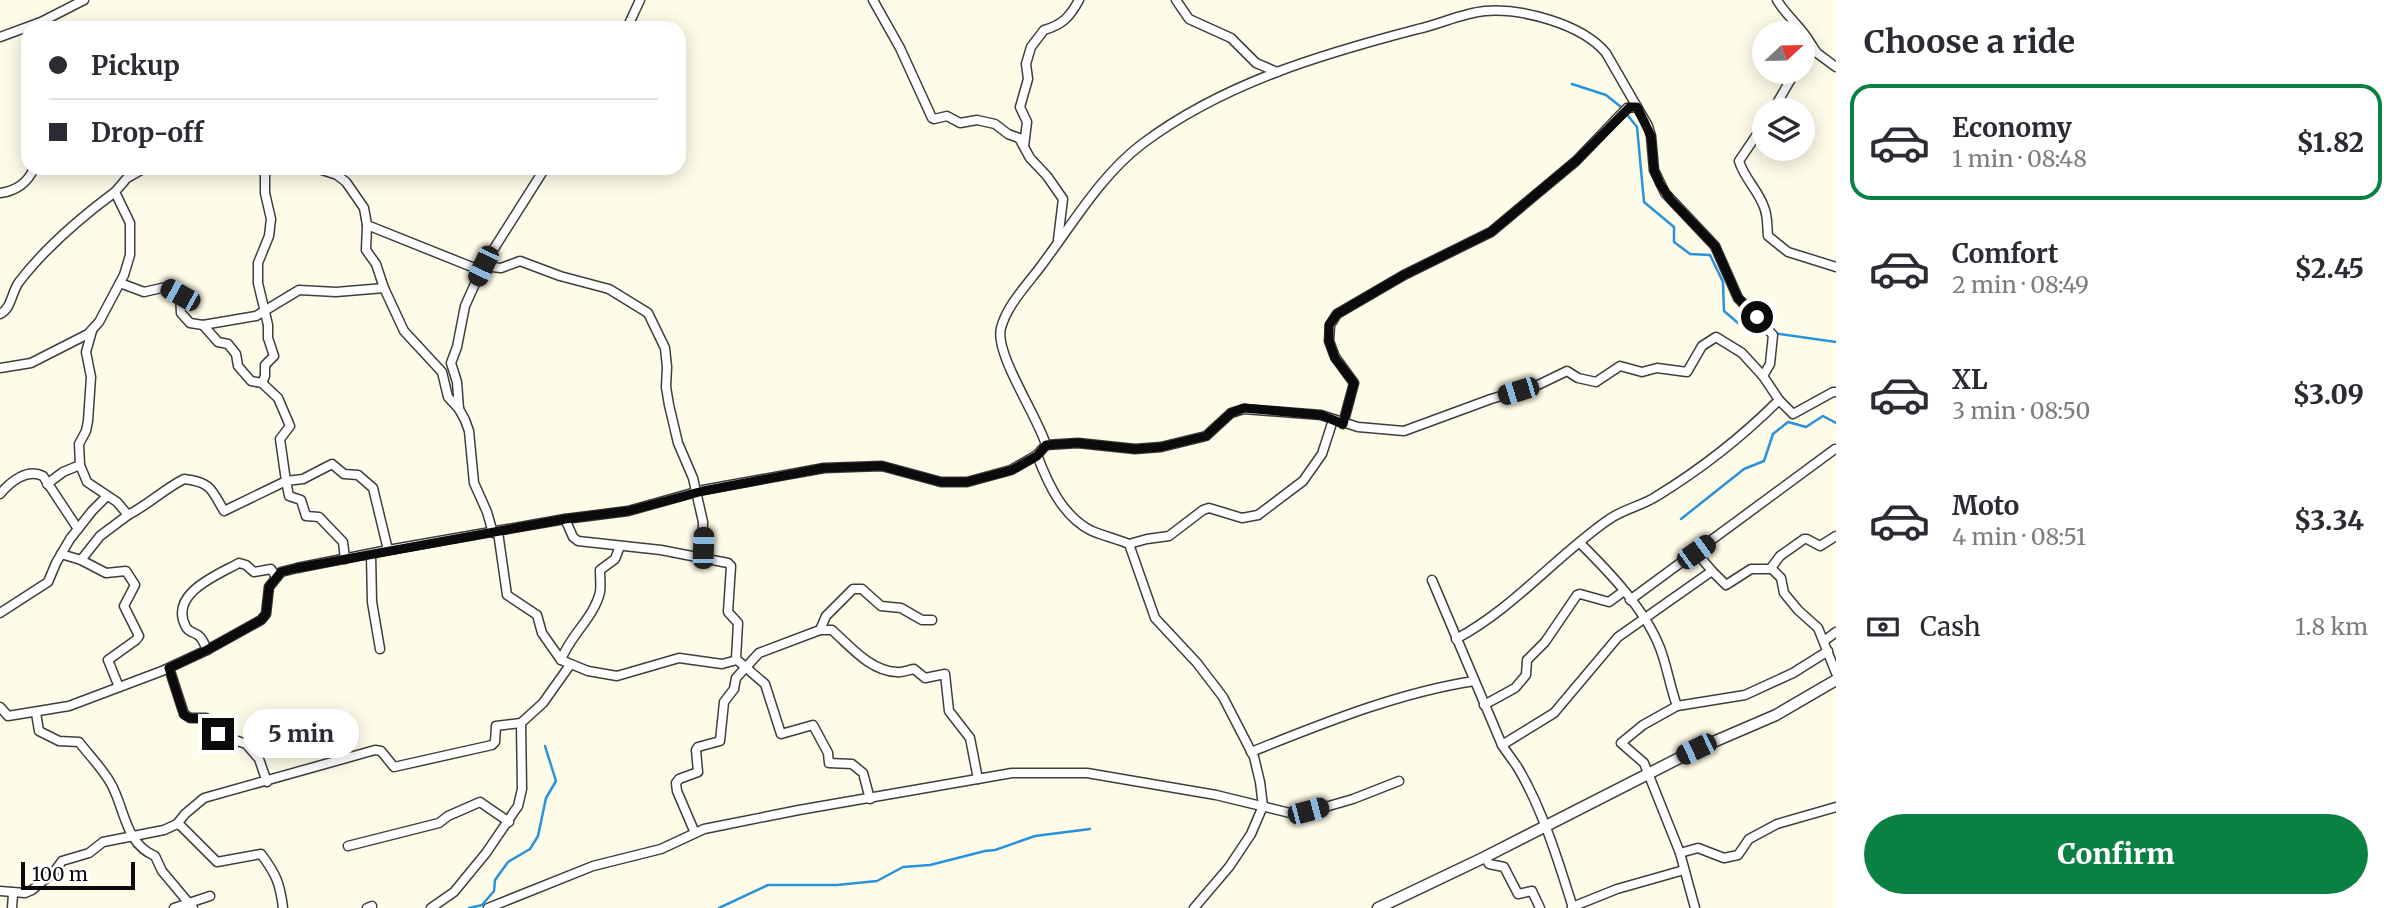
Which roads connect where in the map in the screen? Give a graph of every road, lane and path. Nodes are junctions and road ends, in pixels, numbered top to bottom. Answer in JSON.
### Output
{"nodes":[{"id":1,"x":84,"y":0,"type":"edge"},
{"id":2,"x":640,"y":0,"type":"edge"},
{"id":3,"x":873,"y":0,"type":"edge"},
{"id":4,"x":1079,"y":0,"type":"edge"},
{"id":5,"x":1176,"y":0,"type":"edge"},
{"id":6,"x":1777,"y":0,"type":"edge"},
{"id":7,"x":50,"y":21,"type":"edge"},
{"id":8,"x":630,"y":21,"type":"edge"},
{"id":9,"x":1795,"y":21,"type":"edge"},
{"id":10,"x":21,"y":31,"type":"edge"},
{"id":11,"x":0,"y":37,"type":"edge"},
{"id":12,"x":1815,"y":49,"type":"edge"},
{"id":13,"x":1836,"y":67,"type":"edge"},
{"id":14,"x":1277,"y":72,"type":"junction"},
{"id":15,"x":1637,"y":107,"type":"junction"},
{"id":16,"x":1752,"y":142,"type":"edge"},
{"id":17,"x":1024,"y":146,"type":"junction"},
{"id":18,"x":31,"y":175,"type":"edge"},
{"id":19,"x":132,"y":175,"type":"edge"},
{"id":20,"x":265,"y":175,"type":"edge"},
{"id":21,"x":337,"y":175,"type":"edge"},
{"id":22,"x":541,"y":175,"type":"edge"},
{"id":23,"x":0,"y":192,"type":"edge"},
{"id":24,"x":115,"y":192,"type":"junction"},
{"id":25,"x":367,"y":225,"type":"junction"},
{"id":26,"x":1058,"y":243,"type":"junction"},
{"id":27,"x":483,"y":266,"type":"junction"},
{"id":28,"x":1836,"y":267,"type":"edge"},
{"id":29,"x":120,"y":283,"type":"junction"},
{"id":30,"x":384,"y":288,"type":"junction"},
{"id":31,"x":264,"y":312,"type":"junction"},
{"id":32,"x":0,"y":314,"type":"edge"},
{"id":33,"x":95,"y":326,"type":"junction"},
{"id":34,"x":203,"y":326,"type":"junction"},
{"id":35,"x":0,"y":369,"type":"edge"},
{"id":36,"x":1763,"y":376,"type":"junction"},
{"id":37,"x":262,"y":383,"type":"junction"},
{"id":38,"x":1836,"y":392,"type":"edge"},
{"id":39,"x":1779,"y":400,"type":"junction"},
{"id":40,"x":459,"y":408,"type":"junction"},
{"id":41,"x":1334,"y":420,"type":"junction"},
{"id":42,"x":1343,"y":424,"type":"junction"},
{"id":43,"x":1046,"y":445,"type":"junction"},
{"id":44,"x":1835,"y":449,"type":"edge"},
{"id":45,"x":1037,"y":456,"type":"junction"},
{"id":46,"x":80,"y":465,"type":"junction"},
{"id":47,"x":286,"y":481,"type":"junction"},
{"id":48,"x":47,"y":484,"type":"junction"},
{"id":49,"x":697,"y":492,"type":"junction"},
{"id":50,"x":0,"y":494,"type":"edge"},
{"id":51,"x":107,"y":496,"type":"junction"},
{"id":52,"x":128,"y":515,"type":"junction"},
{"id":53,"x":565,"y":519,"type":"junction"},
{"id":54,"x":78,"y":529,"type":"junction"},
{"id":55,"x":496,"y":532,"type":"junction"},
{"id":56,"x":1836,"y":536,"type":"edge"},
{"id":57,"x":1580,"y":542,"type":"junction"},
{"id":58,"x":1129,"y":544,"type":"junction"},
{"id":59,"x":620,"y":546,"type":"junction"},
{"id":60,"x":388,"y":550,"type":"junction"},
{"id":61,"x":1696,"y":552,"type":"junction"},
{"id":62,"x":61,"y":554,"type":"junction"},
{"id":63,"x":371,"y":554,"type":"junction"},
{"id":64,"x":702,"y":558,"type":"junction"},
{"id":65,"x":345,"y":559,"type":"junction"},
{"id":66,"x":81,"y":561,"type":"junction"},
{"id":67,"x":1771,"y":568,"type":"junction"},
{"id":68,"x":1712,"y":571,"type":"junction"},
{"id":69,"x":276,"y":577,"type":"junction"},
{"id":70,"x":1432,"y":580,"type":"dead end"},
{"id":71,"x":1624,"y":591,"type":"junction"},
{"id":72,"x":1630,"y":600,"type":"junction"},
{"id":73,"x":0,"y":613,"type":"edge"},
{"id":74,"x":1643,"y":618,"type":"junction"},
{"id":75,"x":932,"y":621,"type":"dead end"},
{"id":76,"x":820,"y":630,"type":"junction"},
{"id":77,"x":1836,"y":632,"type":"edge"},
{"id":78,"x":1456,"y":639,"type":"junction"},
{"id":79,"x":1824,"y":641,"type":"junction"},
{"id":80,"x":380,"y":649,"type":"dead end"},
{"id":81,"x":207,"y":650,"type":"junction"},
{"id":82,"x":1828,"y":651,"type":"junction"},
{"id":83,"x":561,"y":660,"type":"junction"},
{"id":84,"x":737,"y":660,"type":"junction"},
{"id":85,"x":570,"y":665,"type":"junction"},
{"id":86,"x":747,"y":666,"type":"junction"},
{"id":87,"x":169,"y":668,"type":"junction"},
{"id":88,"x":1836,"y":673,"type":"edge"},
{"id":89,"x":1836,"y":680,"type":"edge"},
{"id":90,"x":1474,"y":681,"type":"junction"},
{"id":91,"x":119,"y":687,"type":"junction"},
{"id":92,"x":1484,"y":705,"type":"junction"},
{"id":93,"x":1677,"y":706,"type":"junction"},
{"id":94,"x":0,"y":707,"type":"edge"},
{"id":95,"x":36,"y":713,"type":"junction"},
{"id":96,"x":4,"y":715,"type":"edge"},
{"id":97,"x":521,"y":723,"type":"junction"},
{"id":98,"x":1502,"y":745,"type":"junction"},
{"id":99,"x":1251,"y":752,"type":"junction"},
{"id":100,"x":1648,"y":772,"type":"junction"},
{"id":101,"x":978,"y":779,"type":"junction"},
{"id":102,"x":1399,"y":781,"type":"dead end"},
{"id":103,"x":267,"y":782,"type":"junction"},
{"id":104,"x":870,"y":799,"type":"junction"},
{"id":105,"x":1263,"y":806,"type":"junction"},
{"id":106,"x":1836,"y":807,"type":"edge"},
{"id":107,"x":509,"y":822,"type":"junction"},
{"id":108,"x":177,"y":824,"type":"junction"},
{"id":109,"x":1544,"y":826,"type":"junction"},
{"id":110,"x":695,"y":833,"type":"junction"},
{"id":111,"x":133,"y":835,"type":"junction"},
{"id":112,"x":348,"y":846,"type":"dead end"},
{"id":113,"x":1680,"y":853,"type":"junction"},
{"id":114,"x":1485,"y":857,"type":"junction"},
{"id":115,"x":1684,"y":870,"type":"junction"},
{"id":116,"x":0,"y":891,"type":"edge"},
{"id":117,"x":13,"y":894,"type":"junction"},
{"id":118,"x":210,"y":896,"type":"dead end"},
{"id":119,"x":192,"y":906,"type":"edge"},
{"id":120,"x":1572,"y":907,"type":"edge"},
{"id":121,"x":12,"y":908,"type":"edge"},
{"id":122,"x":174,"y":908,"type":"edge"},
{"id":123,"x":283,"y":908,"type":"edge"},
{"id":124,"x":431,"y":908,"type":"edge"},
{"id":125,"x":488,"y":908,"type":"edge"},
{"id":126,"x":1194,"y":908,"type":"edge"},
{"id":127,"x":1378,"y":908,"type":"edge"},
{"id":128,"x":1540,"y":908,"type":"edge"},
{"id":129,"x":1695,"y":908,"type":"edge"}],
"edges":[{"from":1,"to":7,"type":"street"},
{"from":2,"to":8,"type":"street"},
{"from":3,"to":17,"type":"street"},
{"from":4,"to":17,"type":"street"},
{"from":5,"to":14,"type":"street"},
{"from":6,"to":9,"type":"street"},
{"from":10,"to":11,"type":"street"},
{"from":12,"to":13,"type":"street"},
{"from":14,"to":15,"type":"street"},
{"from":14,"to":26,"type":"street"},
{"from":15,"to":36,"type":"street"},
{"from":15,"to":42,"type":"street"},
{"from":16,"to":28,"type":"street"},
{"from":17,"to":26,"type":"street"},
{"from":18,"to":23,"type":"street"},
{"from":19,"to":24,"type":"street"},
{"from":20,"to":31,"type":"street"},
{"from":21,"to":25,"type":"street"},
{"from":22,"to":27,"type":"street"},
{"from":24,"to":29,"type":"street"},
{"from":24,"to":32,"type":"street"},
{"from":25,"to":27,"type":"street"},
{"from":25,"to":30,"type":"street"},
{"from":26,"to":43,"type":"street"},
{"from":27,"to":40,"type":"street"},
{"from":27,"to":49,"type":"street"},
{"from":29,"to":33,"type":"street"},
{"from":29,"to":34,"type":"street"},
{"from":30,"to":31,"type":"street"},
{"from":30,"to":40,"type":"street"},
{"from":31,"to":34,"type":"street"},
{"from":31,"to":37,"type":"street"},
{"from":33,"to":35,"type":"street"},
{"from":33,"to":46,"type":"street"},
{"from":34,"to":37,"type":"street"},
{"from":36,"to":39,"type":"street"},
{"from":36,"to":42,"type":"street"},
{"from":37,"to":47,"type":"street"},
{"from":38,"to":39,"type":"street"},
{"from":39,"to":57,"type":"street"},
{"from":40,"to":55,"type":"street"},
{"from":41,"to":42,"type":"street"},
{"from":41,"to":43,"type":"street"},
{"from":41,"to":58,"type":"street"},
{"from":43,"to":45,"type":"street"},
{"from":44,"to":61,"type":"street"},
{"from":45,"to":49,"type":"street"},
{"from":45,"to":58,"type":"street"},
{"from":46,"to":48,"type":"street"},
{"from":46,"to":51,"type":"street"},
{"from":47,"to":52,"type":"street"},
{"from":47,"to":60,"type":"street"},
{"from":47,"to":65,"type":"street"},
{"from":48,"to":50,"type":"street"},
{"from":48,"to":54,"type":"street"},
{"from":49,"to":53,"type":"street"},
{"from":49,"to":64,"type":"street"},
{"from":51,"to":52,"type":"street"},
{"from":51,"to":54,"type":"street"},
{"from":52,"to":66,"type":"street"},
{"from":53,"to":55,"type":"street"},
{"from":53,"to":59,"type":"street"},
{"from":54,"to":62,"type":"street"},
{"from":55,"to":60,"type":"street"},
{"from":55,"to":83,"type":"street"},
{"from":56,"to":67,"type":"street"},
{"from":57,"to":71,"type":"street"},
{"from":57,"to":78,"type":"street"},
{"from":58,"to":99,"type":"street"},
{"from":59,"to":64,"type":"street"},
{"from":59,"to":83,"type":"street"},
{"from":60,"to":63,"type":"street"},
{"from":61,"to":68,"type":"street"},
{"from":61,"to":72,"type":"street"},
{"from":62,"to":66,"type":"street"},
{"from":62,"to":73,"type":"street"},
{"from":63,"to":65,"type":"street"},
{"from":63,"to":80,"type":"street"},
{"from":64,"to":84,"type":"street"},
{"from":65,"to":69,"type":"street"},
{"from":66,"to":91,"type":"street"},
{"from":67,"to":68,"type":"street"},
{"from":67,"to":79,"type":"street"},
{"from":68,"to":74,"type":"street"},
{"from":69,"to":81,"type":"street"},
{"from":69,"to":81,"type":"street"},
{"from":70,"to":78,"type":"street"},
{"from":71,"to":72,"type":"street"},
{"from":71,"to":92,"type":"street"},
{"from":72,"to":74,"type":"street"},
{"from":74,"to":93,"type":"street"},
{"from":74,"to":98,"type":"street"},
{"from":75,"to":76,"type":"street"},
{"from":76,"to":86,"type":"street"},
{"from":76,"to":101,"type":"street"},
{"from":77,"to":79,"type":"street"},
{"from":78,"to":90,"type":"street"},
{"from":79,"to":82,"type":"street"},
{"from":81,"to":87,"type":"street"},
{"from":82,"to":88,"type":"street"},
{"from":82,"to":93,"type":"street"},
{"from":83,"to":85,"type":"street"},
{"from":84,"to":85,"type":"street"},
{"from":84,"to":86,"type":"street"},
{"from":85,"to":97,"type":"street"},
{"from":86,"to":104,"type":"street"},
{"from":86,"to":110,"type":"street"},
{"from":87,"to":91,"type":"street"},
{"from":87,"to":103,"type":"street"},
{"from":89,"to":100,"type":"street"},
{"from":90,"to":92,"type":"street"},
{"from":90,"to":99,"type":"street"},
{"from":91,"to":95,"type":"street"},
{"from":92,"to":98,"type":"street"},
{"from":93,"to":100,"type":"street"},
{"from":94,"to":96,"type":"street"},
{"from":95,"to":96,"type":"street"},
{"from":95,"to":111,"type":"street"},
{"from":97,"to":103,"type":"street"},
{"from":97,"to":107,"type":"street"},
{"from":98,"to":109,"type":"street"},
{"from":99,"to":105,"type":"street"},
{"from":100,"to":109,"type":"street"},
{"from":100,"to":113,"type":"street"},
{"from":101,"to":104,"type":"street"},
{"from":101,"to":105,"type":"street"},
{"from":102,"to":105,"type":"street"},
{"from":103,"to":108,"type":"street"},
{"from":104,"to":110,"type":"street"},
{"from":105,"to":126,"type":"street"},
{"from":106,"to":113,"type":"street"},
{"from":107,"to":112,"type":"street"},
{"from":107,"to":124,"type":"street"},
{"from":108,"to":111,"type":"street"},
{"from":108,"to":123,"type":"street"},
{"from":109,"to":114,"type":"street"},
{"from":109,"to":120,"type":"street"},
{"from":110,"to":125,"type":"street"},
{"from":111,"to":117,"type":"street"},
{"from":111,"to":119,"type":"street"},
{"from":113,"to":115,"type":"street"},
{"from":114,"to":127,"type":"street"},
{"from":114,"to":128,"type":"street"},
{"from":115,"to":120,"type":"street"},
{"from":115,"to":129,"type":"street"},
{"from":116,"to":117,"type":"street"},
{"from":117,"to":121,"type":"street"},
{"from":118,"to":119,"type":"street"},
{"from":119,"to":122,"type":"street"}]}
